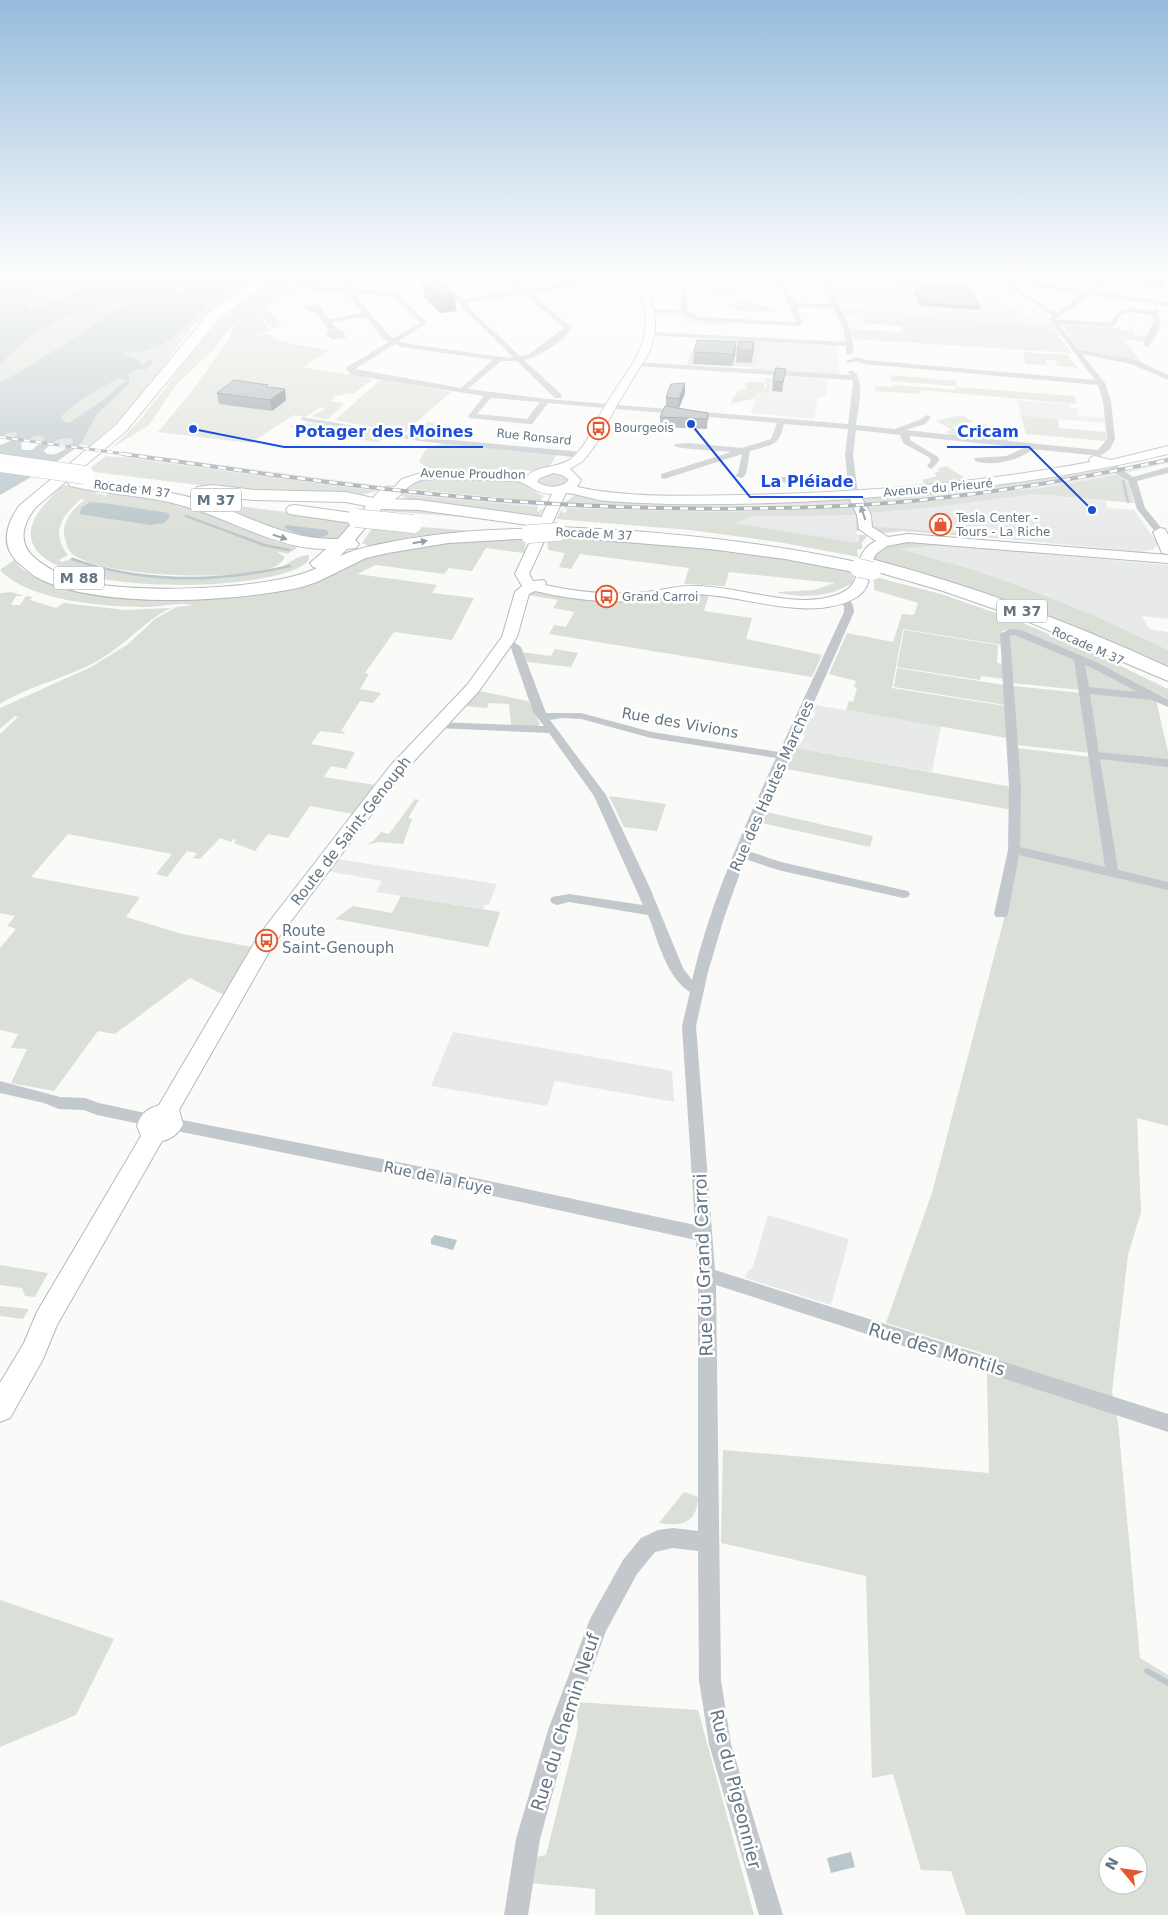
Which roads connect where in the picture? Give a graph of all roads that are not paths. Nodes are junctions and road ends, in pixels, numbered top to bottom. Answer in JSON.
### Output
{"nodes":[{"id":1,"x":174,"y":363,"type":"edge"},
{"id":2,"x":181,"y":363,"type":"edge"},
{"id":3,"x":359,"y":363,"type":"edge"},
{"id":4,"x":495,"y":363,"type":"edge"},
{"id":5,"x":523,"y":363,"type":"edge"},
{"id":6,"x":854,"y":363,"type":"edge"},
{"id":7,"x":879,"y":363,"type":"edge"},
{"id":8,"x":1085,"y":363,"type":"edge"},
{"id":9,"x":1136,"y":363,"type":"edge"},
{"id":10,"x":636,"y":364,"type":"joint"},
{"id":11,"x":854,"y":378,"type":"junction"},
{"id":12,"x":1168,"y":378,"type":"edge"},
{"id":13,"x":1101,"y":383,"type":"junction"},
{"id":14,"x":462,"y":391,"type":"junction"},
{"id":15,"x":489,"y":396,"type":"junction"},
{"id":16,"x":546,"y":397,"type":"junction"},
{"id":17,"x":578,"y":404,"type":"junction"},
{"id":18,"x":610,"y":406,"type":"junction"},
{"id":19,"x":927,"y":417,"type":"dead end"},
{"id":20,"x":305,"y":419,"type":"dead end"},
{"id":21,"x":780,"y":421,"type":"junction"},
{"id":22,"x":983,"y":426,"type":"dead end"},
{"id":23,"x":854,"y":428,"type":"junction"},
{"id":24,"x":904,"y":433,"type":"junction"},
{"id":25,"x":1005,"y":443,"type":"junction"},
{"id":26,"x":678,"y":446,"type":"dead end"},
{"id":27,"x":1029,"y":447,"type":"junction"},
{"id":28,"x":1168,"y":450,"type":"edge"},
{"id":29,"x":744,"y":451,"type":"junction"},
{"id":30,"x":583,"y":455,"type":"junction"},
{"id":31,"x":1103,"y":458,"type":"junction"},
{"id":32,"x":978,"y":460,"type":"dead end"},
{"id":33,"x":0,"y":463,"type":"edge"},
{"id":34,"x":931,"y":466,"type":"dead end"},
{"id":35,"x":1168,"y":470,"type":"edge"},
{"id":36,"x":0,"y":471,"type":"edge"},
{"id":37,"x":664,"y":476,"type":"dead end"},
{"id":38,"x":740,"y":476,"type":"dead end"},
{"id":39,"x":80,"y":478,"type":"junction"},
{"id":40,"x":782,"y":480,"type":"dead end"},
{"id":41,"x":1132,"y":480,"type":"junction"},
{"id":42,"x":536,"y":482,"type":"junction"},
{"id":43,"x":568,"y":484,"type":"junction"},
{"id":44,"x":853,"y":490,"type":"junction"},
{"id":45,"x":385,"y":499,"type":"junction"},
{"id":46,"x":357,"y":510,"type":"junction"},
{"id":47,"x":416,"y":516,"type":"junction"},
{"id":48,"x":558,"y":527,"type":"junction"},
{"id":49,"x":532,"y":528,"type":"junction"},
{"id":50,"x":886,"y":542,"type":"junction"},
{"id":51,"x":302,"y":543,"type":"junction"},
{"id":52,"x":348,"y":544,"type":"junction"},
{"id":53,"x":1166,"y":548,"type":"edge"},
{"id":54,"x":382,"y":549,"type":"junction"},
{"id":55,"x":317,"y":564,"type":"junction"},
{"id":56,"x":864,"y":566,"type":"junction"},
{"id":57,"x":535,"y":584,"type":"junction"},
{"id":58,"x":274,"y":585,"type":"junction"},
{"id":59,"x":842,"y":598,"type":"junction"},
{"id":60,"x":508,"y":646,"type":"junction"},
{"id":61,"x":1079,"y":658,"type":"junction"},
{"id":62,"x":1168,"y":676,"type":"edge"},
{"id":63,"x":1084,"y":690,"type":"junction"},
{"id":64,"x":1165,"y":695,"type":"edge"},
{"id":65,"x":542,"y":717,"type":"junction"},
{"id":66,"x":437,"y":725,"type":"junction"},
{"id":67,"x":552,"y":730,"type":"junction"},
{"id":68,"x":1094,"y":755,"type":"junction"},
{"id":69,"x":784,"y":756,"type":"junction"},
{"id":70,"x":1168,"y":763,"type":"edge"},
{"id":71,"x":1014,"y":850,"type":"junction"},
{"id":72,"x":741,"y":853,"type":"junction"},
{"id":73,"x":1112,"y":872,"type":"junction"},
{"id":74,"x":1168,"y":886,"type":"edge"},
{"id":75,"x":903,"y":894,"type":"dead end"},
{"id":76,"x":557,"y":900,"type":"dead end"},
{"id":77,"x":652,"y":911,"type":"junction"},
{"id":78,"x":1001,"y":914,"type":"dead end"},
{"id":79,"x":697,"y":984,"type":"junction"},
{"id":80,"x":0,"y":1087,"type":"edge"},
{"id":81,"x":161,"y":1122,"type":"junction"},
{"id":82,"x":704,"y":1234,"type":"junction"},
{"id":83,"x":707,"y":1275,"type":"junction"},
{"id":84,"x":0,"y":1409,"type":"edge"},
{"id":85,"x":1168,"y":1423,"type":"edge"},
{"id":86,"x":709,"y":1542,"type":"junction"},
{"id":87,"x":516,"y":1915,"type":"edge"},
{"id":88,"x":771,"y":1915,"type":"edge"}],
"edges":[{"from":1,"to":58,"type":"highway","number":"M 88"},
{"from":2,"to":55,"type":"highway","number":"M 88"},
{"from":3,"to":14,"type":"street"},
{"from":4,"to":14,"type":"street"},
{"from":5,"to":16,"type":"street"},
{"from":6,"to":11,"type":"street"},
{"from":7,"to":13,"type":"street"},
{"from":8,"to":13,"type":"street"},
{"from":9,"to":12,"type":"street"},
{"from":10,"to":11,"type":"street"},
{"from":10,"to":18,"type":"street"},
{"from":11,"to":23,"type":"street"},
{"from":13,"to":31,"type":"street"},
{"from":14,"to":15,"type":"street"},
{"from":15,"to":16,"type":"street"},
{"from":15,"to":16,"type":"street"},
{"from":16,"to":17,"type":"street"},
{"from":16,"to":17,"type":"street"},
{"from":17,"to":18,"type":"street"},
{"from":18,"to":21,"type":"street"},
{"from":18,"to":30,"type":"street"},
{"from":19,"to":24,"type":"street"},
{"from":20,"to":30,"type":"street","name":"Rue Ronsard"},
{"from":21,"to":23,"type":"street"},
{"from":21,"to":29,"type":"street"},
{"from":22,"to":25,"type":"street"},
{"from":23,"to":24,"type":"street"},
{"from":23,"to":44,"type":"street"},
{"from":24,"to":25,"type":"street"},
{"from":24,"to":34,"type":"street"},
{"from":25,"to":27,"type":"street"},
{"from":26,"to":29,"type":"street"},
{"from":27,"to":31,"type":"street"},
{"from":27,"to":32,"type":"street"},
{"from":28,"to":31,"type":"street","name":"Avenue du Prieuré"},
{"from":29,"to":37,"type":"street"},
{"from":29,"to":38,"type":"street"},
{"from":30,"to":43,"type":"street"},
{"from":31,"to":41,"type":"street"},
{"from":31,"to":44,"type":"street","name":"Avenue du Prieuré"},
{"from":33,"to":39,"type":"highway","name":"Rocade M 37","number":"M 37","bridge":true},
{"from":35,"to":41,"type":"street"},
{"from":36,"to":39,"type":"highway","name":"Rocade M 37","number":"M 37"},
{"from":39,"to":46,"type":"highway","name":"Rocade M 37","number":"M 37"},
{"from":39,"to":46,"type":"highway","name":"Rocade M 37","number":"M 37"},
{"from":39,"to":51,"type":"highway","one_way":true},
{"from":40,"to":44,"type":"street"},
{"from":41,"to":53,"type":"street"},
{"from":42,"to":43,"type":"street"},
{"from":42,"to":43,"type":"street","number":"M 88"},
{"from":42,"to":45,"type":"street","name":"Avenue Proudhon","number":"M 88"},
{"from":42,"to":45,"type":"street","name":"Avenue Proudhon","number":"M 88"},
{"from":43,"to":44,"type":"street","name":"Avenue du Prieuré"},
{"from":43,"to":57,"type":"street"},
{"from":50,"to":44,"type":"street","one_way":true},
{"from":45,"to":46,"type":"highway"},
{"from":45,"to":47,"type":"highway"},
{"from":45,"to":52,"type":"highway","number":"M 88"},
{"from":46,"to":47,"type":"highway","name":"Rocade M 37","number":"M 37","bridge":true},
{"from":47,"to":49,"type":"highway","name":"Rocade M 37","number":"M 37"},
{"from":48,"to":49,"type":"highway","bridge":true},
{"from":48,"to":56,"type":"highway","name":"Rocade M 37","number":"M 37"},
{"from":48,"to":56,"type":"highway","name":"Rocade M 37","number":"M 37"},
{"from":54,"to":49,"type":"highway","one_way":true},
{"from":50,"to":53,"type":"street"},
{"from":50,"to":59,"type":"street"},
{"from":51,"to":52,"type":"highway"},
{"from":51,"to":55,"type":"highway"},
{"from":52,"to":54,"type":"highway"},
{"from":52,"to":55,"type":"highway","number":"M 88"},
{"from":52,"to":58,"type":"highway","number":"M 88"},
{"from":54,"to":58,"type":"highway"},
{"from":56,"to":62,"type":"highway","name":"Rocade M 37","number":"M 37"},
{"from":56,"to":64,"type":"highway","name":"Rocade M 37","number":"M 37"},
{"from":57,"to":59,"type":"street"},
{"from":57,"to":60,"type":"street","name":"Route de Saint-Genouph"},
{"from":59,"to":69,"type":"street","name":"Rue des Hautes Marches"},
{"from":60,"to":65,"type":"street"},
{"from":60,"to":66,"type":"street","name":"Route de Saint-Genouph"},
{"from":61,"to":63,"type":"street"},
{"from":61,"to":64,"type":"street"},
{"from":61,"to":71,"type":"street"},
{"from":63,"to":64,"type":"street"},
{"from":63,"to":68,"type":"street"},
{"from":65,"to":67,"type":"street"},
{"from":65,"to":69,"type":"street","name":"Rue des Vivions"},
{"from":66,"to":67,"type":"street"},
{"from":66,"to":81,"type":"street","name":"Route de Saint-Genouph"},
{"from":67,"to":77,"type":"street"},
{"from":68,"to":70,"type":"street"},
{"from":68,"to":73,"type":"street"},
{"from":69,"to":72,"type":"street","name":"Rue des Hautes Marches"},
{"from":71,"to":73,"type":"street"},
{"from":71,"to":78,"type":"street"},
{"from":72,"to":75,"type":"street"},
{"from":72,"to":79,"type":"street","name":"Rue des Hautes Marches"},
{"from":73,"to":74,"type":"street"},
{"from":76,"to":77,"type":"street"},
{"from":77,"to":79,"type":"street"},
{"from":79,"to":82,"type":"street","name":"Rue du Grand Carroi"},
{"from":80,"to":81,"type":"street","name":"Rue de la Fuye"},
{"from":81,"to":82,"type":"street","name":"Rue de la Fuye"},
{"from":81,"to":84,"type":"street","name":"Route de Saint-Genouph"},
{"from":82,"to":83,"type":"street","name":"Rue du Grand Carroi"},
{"from":83,"to":85,"type":"street","name":"Rue des Montils"},
{"from":83,"to":86,"type":"street","name":"Rue du Grand Carroi"},
{"from":86,"to":87,"type":"street","name":"Rue du Chemin Neuf"},
{"from":86,"to":88,"type":"street","name":"Rue du Pigeonnier"}]}
